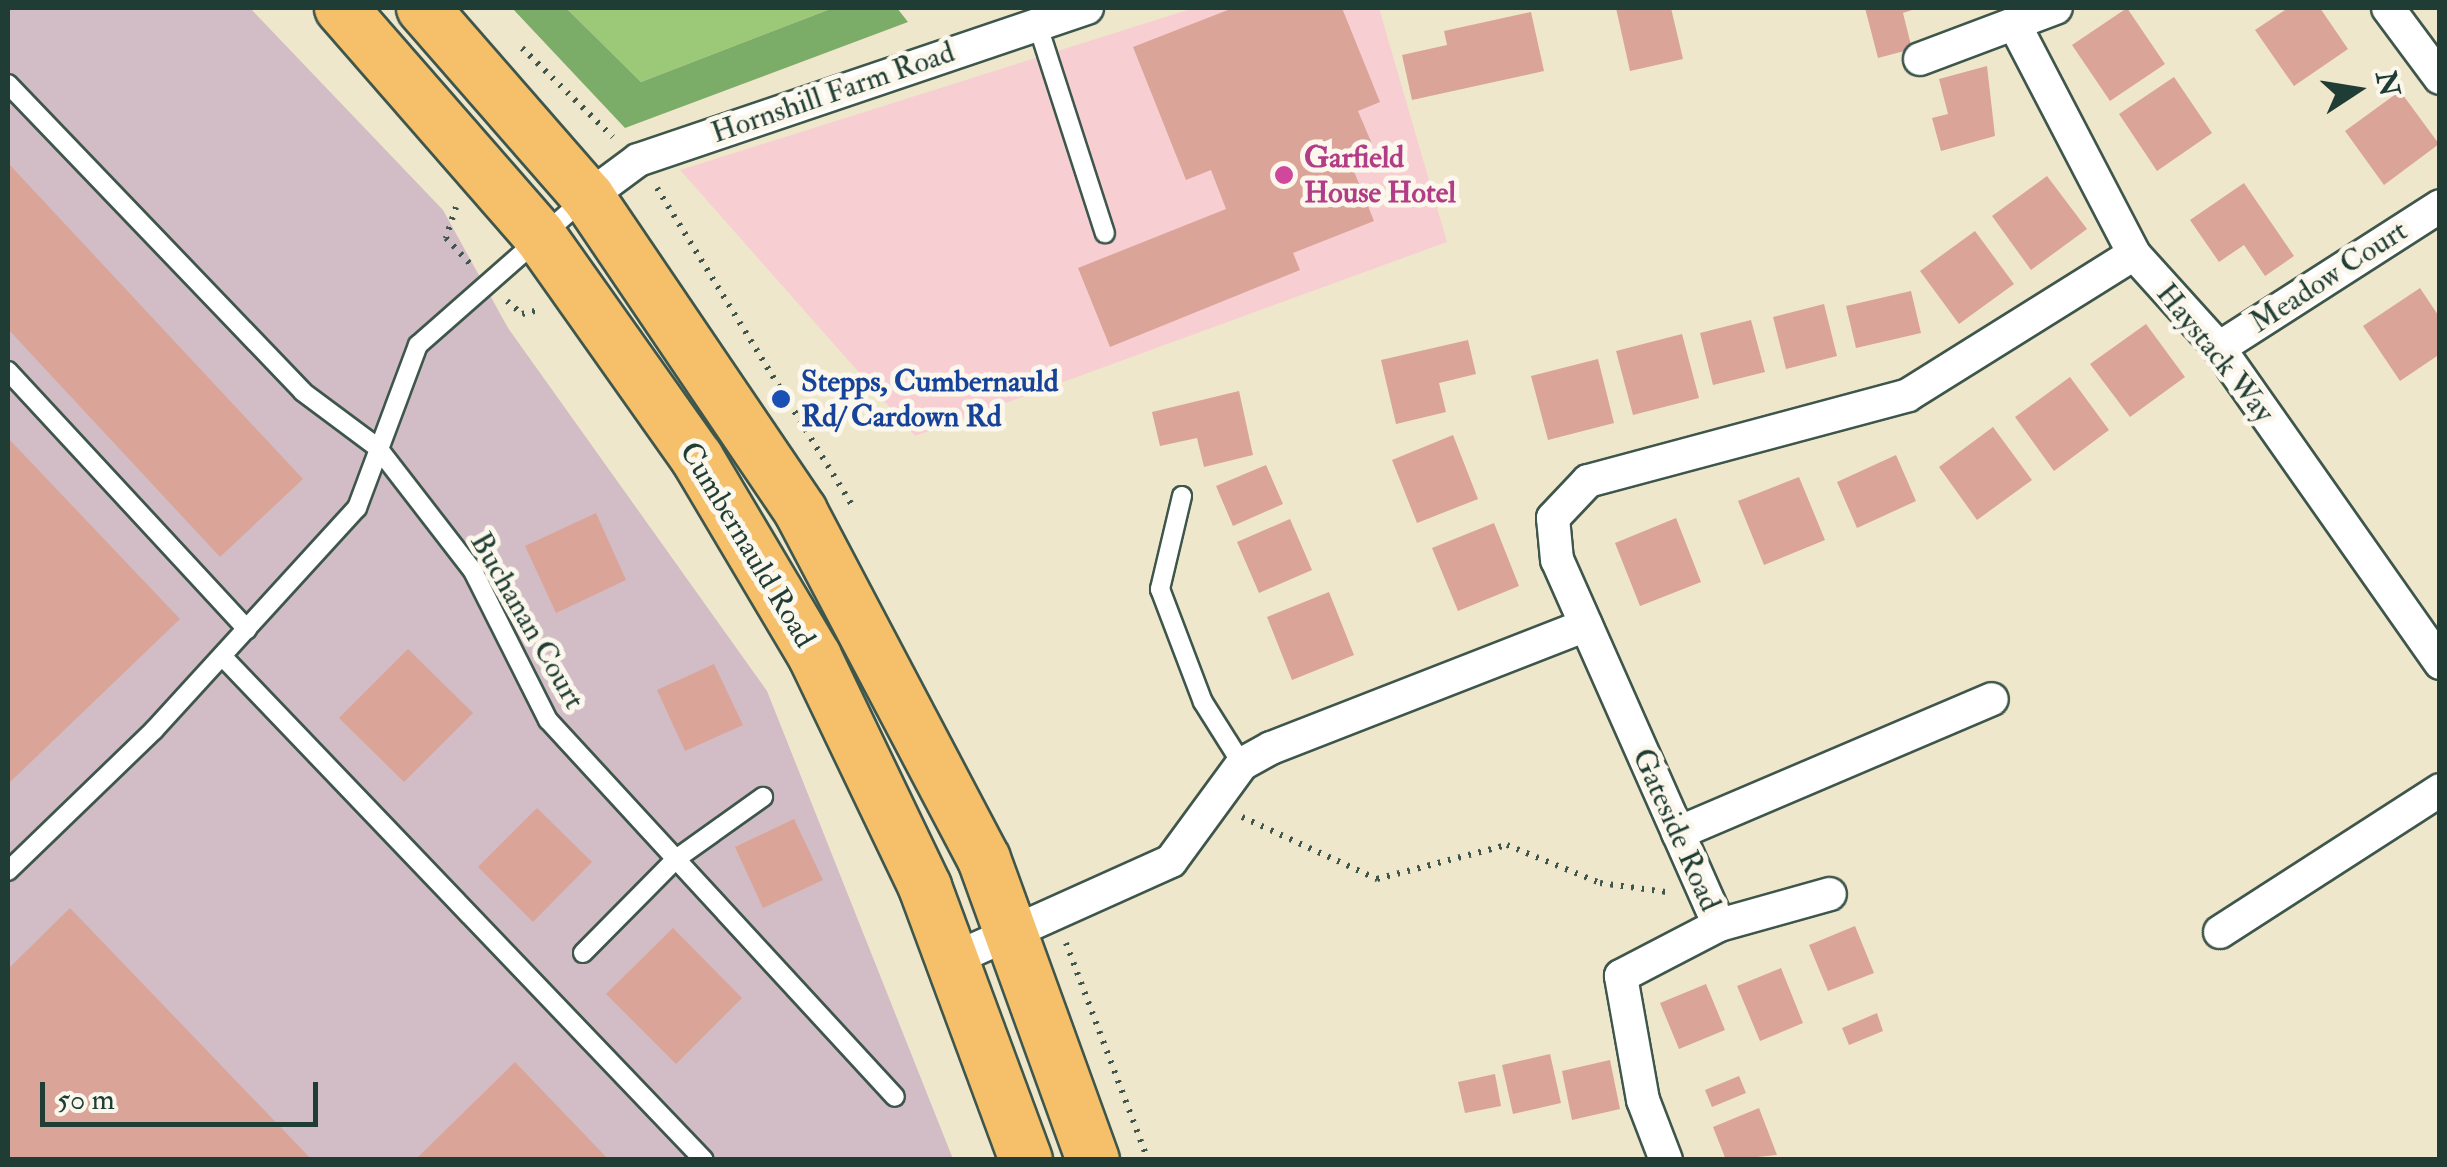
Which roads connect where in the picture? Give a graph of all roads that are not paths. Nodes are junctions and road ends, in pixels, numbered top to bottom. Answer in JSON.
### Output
{"nodes":[{"id":1,"x":340,"y":8,"type":"edge"},
{"id":2,"x":423,"y":8,"type":"edge"},
{"id":3,"x":1086,"y":8,"type":"edge"},
{"id":4,"x":2056,"y":8,"type":"edge"},
{"id":5,"x":2388,"y":8,"type":"edge"},
{"id":6,"x":1037,"y":24,"type":"junction"},
{"id":7,"x":2017,"y":28,"type":"junction"},
{"id":8,"x":1920,"y":59,"type":"dead end"},
{"id":9,"x":2440,"y":78,"type":"edge"},
{"id":10,"x":8,"y":84,"type":"edge"},
{"id":11,"x":588,"y":197,"type":"junction"},
{"id":12,"x":2440,"y":206,"type":"edge"},
{"id":13,"x":1105,"y":233,"type":"dead end"},
{"id":14,"x":539,"y":235,"type":"junction"},
{"id":15,"x":2134,"y":254,"type":"junction"},
{"id":16,"x":2220,"y":348,"type":"junction"},
{"id":17,"x":8,"y":371,"type":"edge"},
{"id":18,"x":378,"y":448,"type":"junction"},
{"id":19,"x":1182,"y":496,"type":"dead end"},
{"id":20,"x":1586,"y":626,"type":"junction"},
{"id":21,"x":248,"y":628,"type":"junction"},
{"id":22,"x":222,"y":656,"type":"junction"},
{"id":23,"x":2440,"y":662,"type":"edge"},
{"id":24,"x":1992,"y":699,"type":"dead end"},
{"id":25,"x":1242,"y":764,"type":"junction"},
{"id":26,"x":2440,"y":790,"type":"edge"},
{"id":27,"x":762,"y":797,"type":"dead end"},
{"id":28,"x":1678,"y":833,"type":"junction"},
{"id":29,"x":676,"y":859,"type":"junction"},
{"id":30,"x":8,"y":871,"type":"edge"},
{"id":31,"x":1830,"y":894,"type":"dead end"},
{"id":32,"x":1712,"y":911,"type":"junction"},
{"id":33,"x":2220,"y":932,"type":"dead end"},
{"id":34,"x":1011,"y":934,"type":"junction"},
{"id":35,"x":583,"y":952,"type":"dead end"},
{"id":36,"x":951,"y":960,"type":"junction"},
{"id":37,"x":896,"y":1097,"type":"dead end"},
{"id":38,"x":704,"y":1160,"type":"edge"},
{"id":39,"x":1026,"y":1160,"type":"edge"},
{"id":40,"x":1093,"y":1160,"type":"edge"},
{"id":41,"x":1666,"y":1160,"type":"edge"}],
"edges":[{"from":1,"to":14,"type":"main road","name":"Cumbernauld Road"},
{"from":2,"to":11,"type":"main road","name":"Cumbernauld Road"},
{"from":3,"to":6,"type":"street","name":"Hornshill Farm Road"},
{"from":4,"to":7,"type":"street"},
{"from":5,"to":9,"type":"street"},
{"from":6,"to":11,"type":"street","name":"Hornshill Farm Road"},
{"from":6,"to":13,"type":"lane"},
{"from":7,"to":8,"type":"street"},
{"from":7,"to":15,"type":"street","name":"Haystack Way"},
{"from":10,"to":18,"type":"lane","name":"Buchanan Court"},
{"from":11,"to":14,"type":"lane"},
{"from":11,"to":34,"type":"main road","name":"Cumbernauld Road"},
{"from":12,"to":16,"type":"street","name":"Meadow Court"},
{"from":14,"to":18,"type":"lane"},
{"from":14,"to":36,"type":"main road","name":"Cumbernauld Road"},
{"from":15,"to":16,"type":"street","name":"Haystack Way"},
{"from":15,"to":20,"type":"street","name":"Gateside Road"},
{"from":16,"to":23,"type":"street","name":"Haystack Way"},
{"from":17,"to":21,"type":"lane"},
{"from":18,"to":21,"type":"lane"},
{"from":18,"to":29,"type":"lane","name":"Buchanan Court"},
{"from":19,"to":25,"type":"lane"},
{"from":20,"to":25,"type":"street"},
{"from":20,"to":28,"type":"street","name":"Gateside Road"},
{"from":21,"to":22,"type":"lane"},
{"from":22,"to":30,"type":"lane"},
{"from":22,"to":38,"type":"lane"},
{"from":24,"to":28,"type":"street"},
{"from":25,"to":34,"type":"street"},
{"from":26,"to":33,"type":"street"},
{"from":27,"to":29,"type":"lane"},
{"from":28,"to":32,"type":"street","name":"Gateside Road"},
{"from":29,"to":35,"type":"lane"},
{"from":29,"to":37,"type":"lane","name":"Buchanan Court"},
{"from":31,"to":32,"type":"street"},
{"from":32,"to":41,"type":"street","name":"Gateside Road"},
{"from":34,"to":36,"type":"street"},
{"from":34,"to":40,"type":"main road","name":"Cumbernauld Road"},
{"from":36,"to":39,"type":"main road","name":"Cumbernauld Road"}]}
